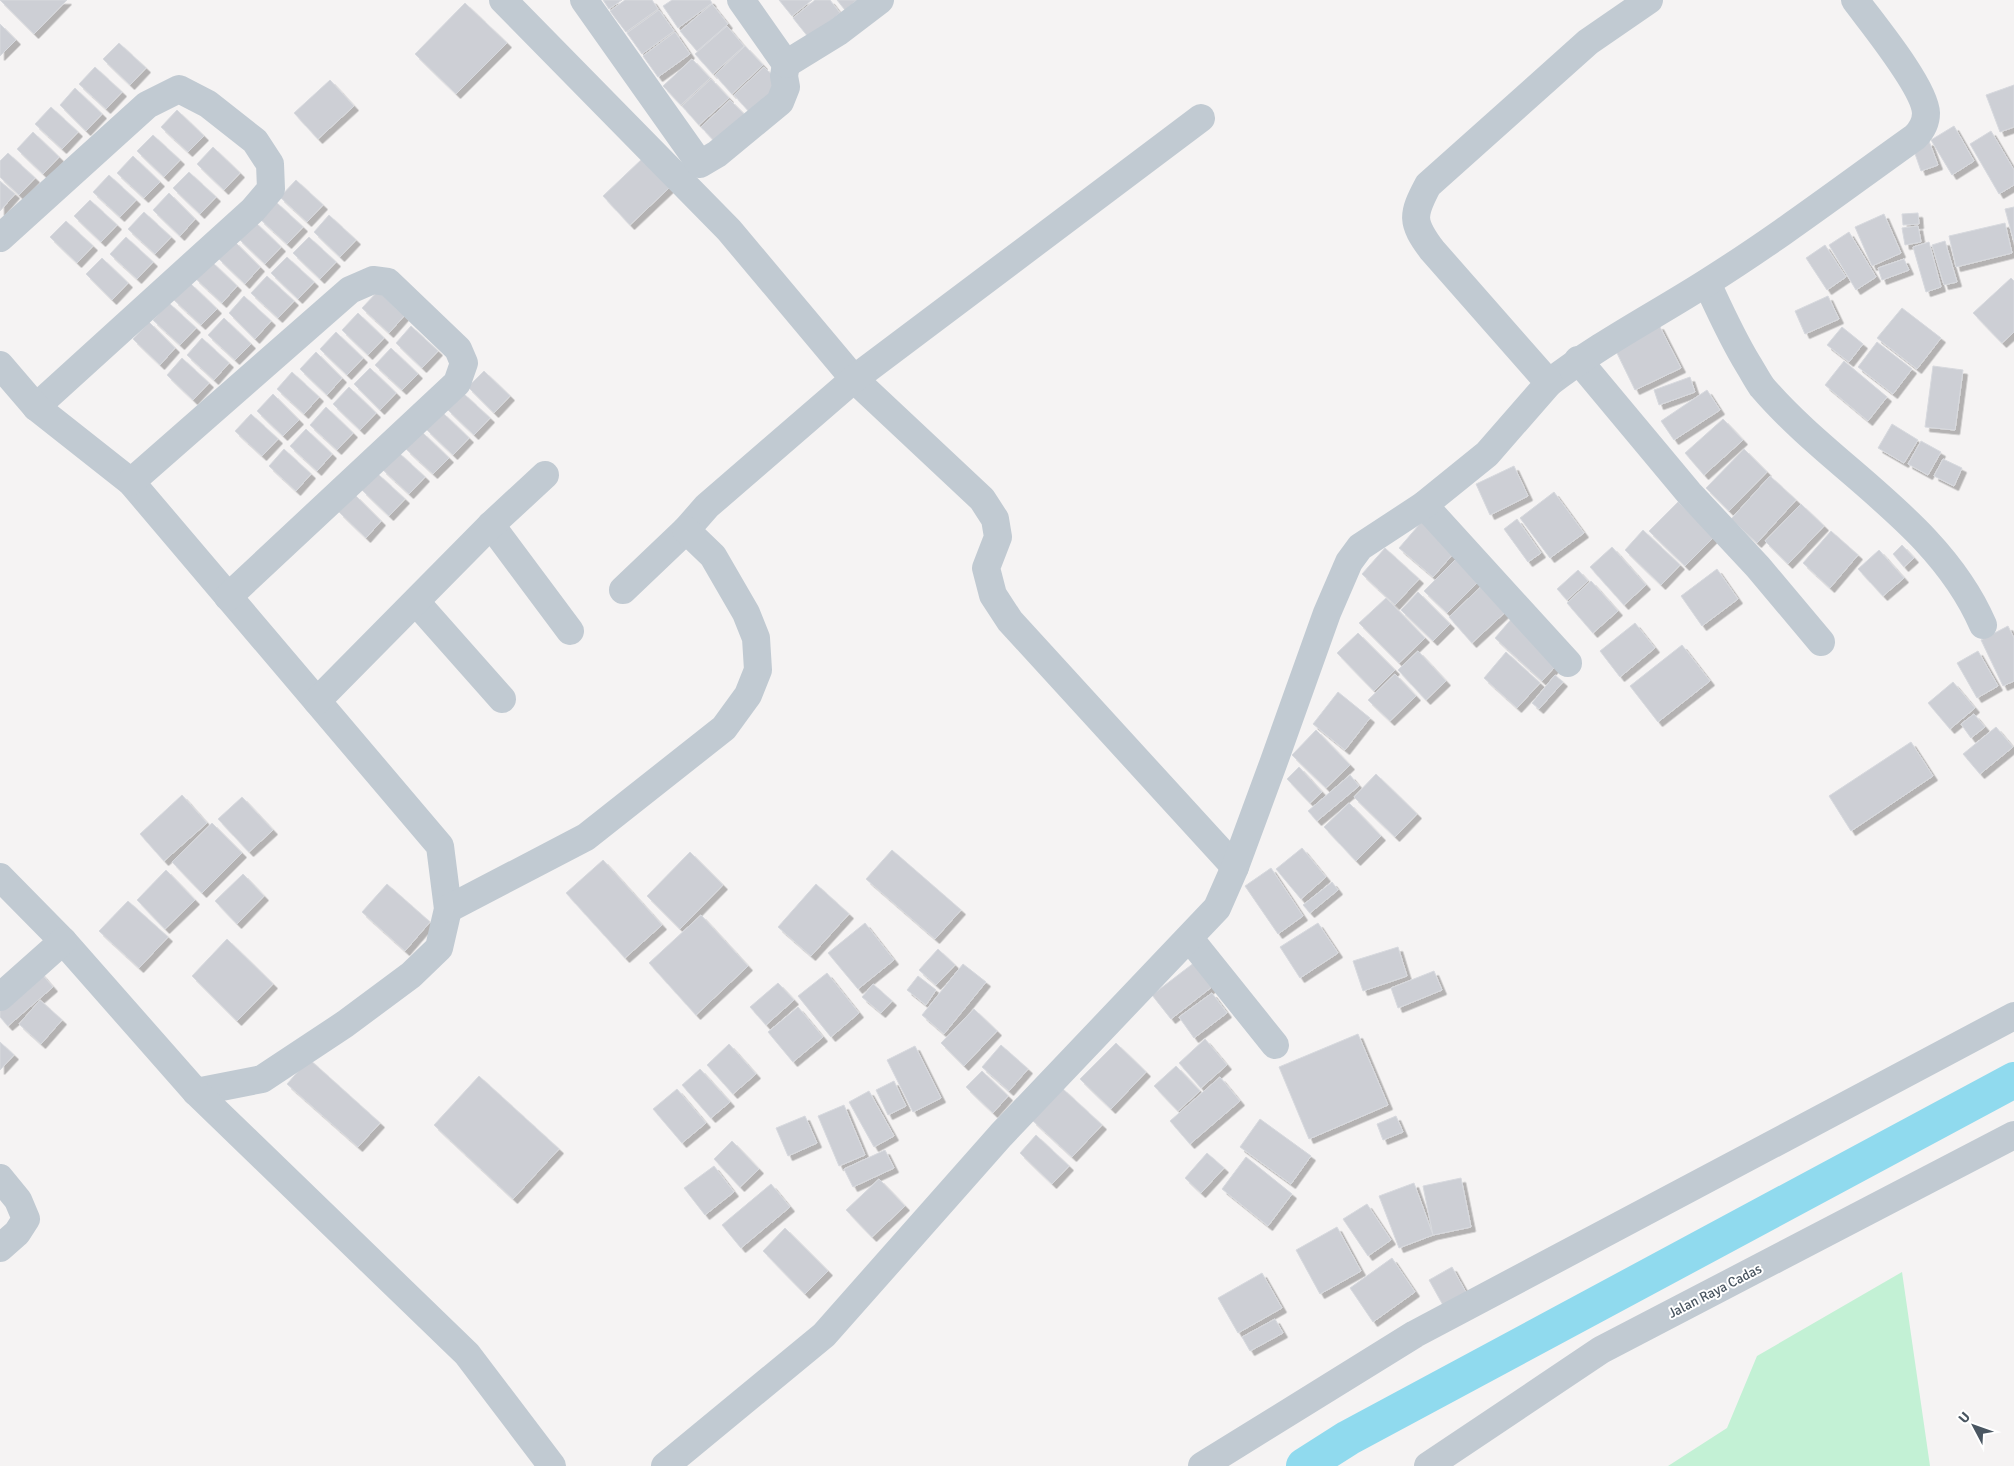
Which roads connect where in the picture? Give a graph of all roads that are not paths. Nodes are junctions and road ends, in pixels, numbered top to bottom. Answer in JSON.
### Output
{"nodes":[{"id":1,"x":502,"y":0,"type":"edge"},
{"id":2,"x":584,"y":0,"type":"edge"},
{"id":3,"x":741,"y":0,"type":"edge"},
{"id":4,"x":880,"y":0,"type":"edge"},
{"id":5,"x":1649,"y":0,"type":"edge"},
{"id":6,"x":1854,"y":0,"type":"edge"},
{"id":7,"x":786,"y":64,"type":"junction"},
{"id":8,"x":1201,"y":118,"type":"dead end"},
{"id":9,"x":0,"y":238,"type":"edge"},
{"id":10,"x":1707,"y":283,"type":"junction"},
{"id":11,"x":1578,"y":360,"type":"junction"},
{"id":12,"x":0,"y":365,"type":"edge"},
{"id":13,"x":854,"y":379,"type":"junction"},
{"id":14,"x":1549,"y":383,"type":"junction"},
{"id":15,"x":36,"y":407,"type":"junction"},
{"id":16,"x":545,"y":474,"type":"dead end"},
{"id":17,"x":131,"y":482,"type":"junction"},
{"id":18,"x":1424,"y":505,"type":"junction"},
{"id":19,"x":491,"y":525,"type":"junction"},
{"id":20,"x":686,"y":530,"type":"junction"},
{"id":21,"x":623,"y":590,"type":"dead end"},
{"id":22,"x":228,"y":597,"type":"junction"},
{"id":23,"x":416,"y":602,"type":"junction"},
{"id":24,"x":1983,"y":625,"type":"dead end"},
{"id":25,"x":570,"y":631,"type":"dead end"},
{"id":26,"x":1822,"y":642,"type":"dead end"},
{"id":27,"x":1568,"y":663,"type":"dead end"},
{"id":28,"x":502,"y":699,"type":"dead end"},
{"id":29,"x":317,"y":701,"type":"junction"},
{"id":30,"x":1235,"y":867,"type":"junction"},
{"id":31,"x":0,"y":877,"type":"edge"},
{"id":32,"x":448,"y":910,"type":"junction"},
{"id":33,"x":1190,"y":939,"type":"junction"},
{"id":34,"x":63,"y":941,"type":"junction"},
{"id":35,"x":0,"y":997,"type":"edge"},
{"id":36,"x":2014,"y":1016,"type":"edge"},
{"id":37,"x":1275,"y":1044,"type":"dead end"},
{"id":38,"x":196,"y":1092,"type":"junction"},
{"id":39,"x":2014,"y":1135,"type":"edge"},
{"id":40,"x":0,"y":1178,"type":"edge"},
{"id":41,"x":0,"y":1248,"type":"edge"},
{"id":42,"x":552,"y":1466,"type":"edge"},
{"id":43,"x":665,"y":1466,"type":"edge"},
{"id":44,"x":1202,"y":1466,"type":"edge"},
{"id":45,"x":1428,"y":1466,"type":"edge"}],
"edges":[{"from":1,"to":13,"type":"street"},
{"from":2,"to":7,"type":"street"},
{"from":3,"to":7,"type":"street"},
{"from":4,"to":7,"type":"street"},
{"from":5,"to":14,"type":"street"},
{"from":6,"to":10,"type":"street"},
{"from":8,"to":13,"type":"street"},
{"from":9,"to":15,"type":"street"},
{"from":10,"to":11,"type":"street"},
{"from":10,"to":24,"type":"street"},
{"from":11,"to":14,"type":"street"},
{"from":11,"to":26,"type":"street"},
{"from":12,"to":15,"type":"street"},
{"from":13,"to":20,"type":"street"},
{"from":13,"to":30,"type":"street"},
{"from":14,"to":18,"type":"street"},
{"from":15,"to":17,"type":"street"},
{"from":16,"to":19,"type":"street"},
{"from":17,"to":22,"type":"street"},
{"from":17,"to":22,"type":"street"},
{"from":18,"to":27,"type":"street"},
{"from":18,"to":30,"type":"street"},
{"from":19,"to":23,"type":"street"},
{"from":19,"to":25,"type":"street"},
{"from":20,"to":21,"type":"street"},
{"from":20,"to":32,"type":"street"},
{"from":22,"to":29,"type":"street"},
{"from":23,"to":28,"type":"street"},
{"from":23,"to":29,"type":"street"},
{"from":29,"to":32,"type":"street"},
{"from":30,"to":33,"type":"street"},
{"from":31,"to":34,"type":"street"},
{"from":32,"to":38,"type":"street"},
{"from":33,"to":37,"type":"street"},
{"from":33,"to":43,"type":"street"},
{"from":34,"to":35,"type":"street"},
{"from":34,"to":38,"type":"street"},
{"from":36,"to":44,"type":"street"},
{"from":38,"to":42,"type":"street"},
{"from":39,"to":45,"type":"street","name":"Jalan Raya Cadas"},
{"from":40,"to":41,"type":"street"}]}
